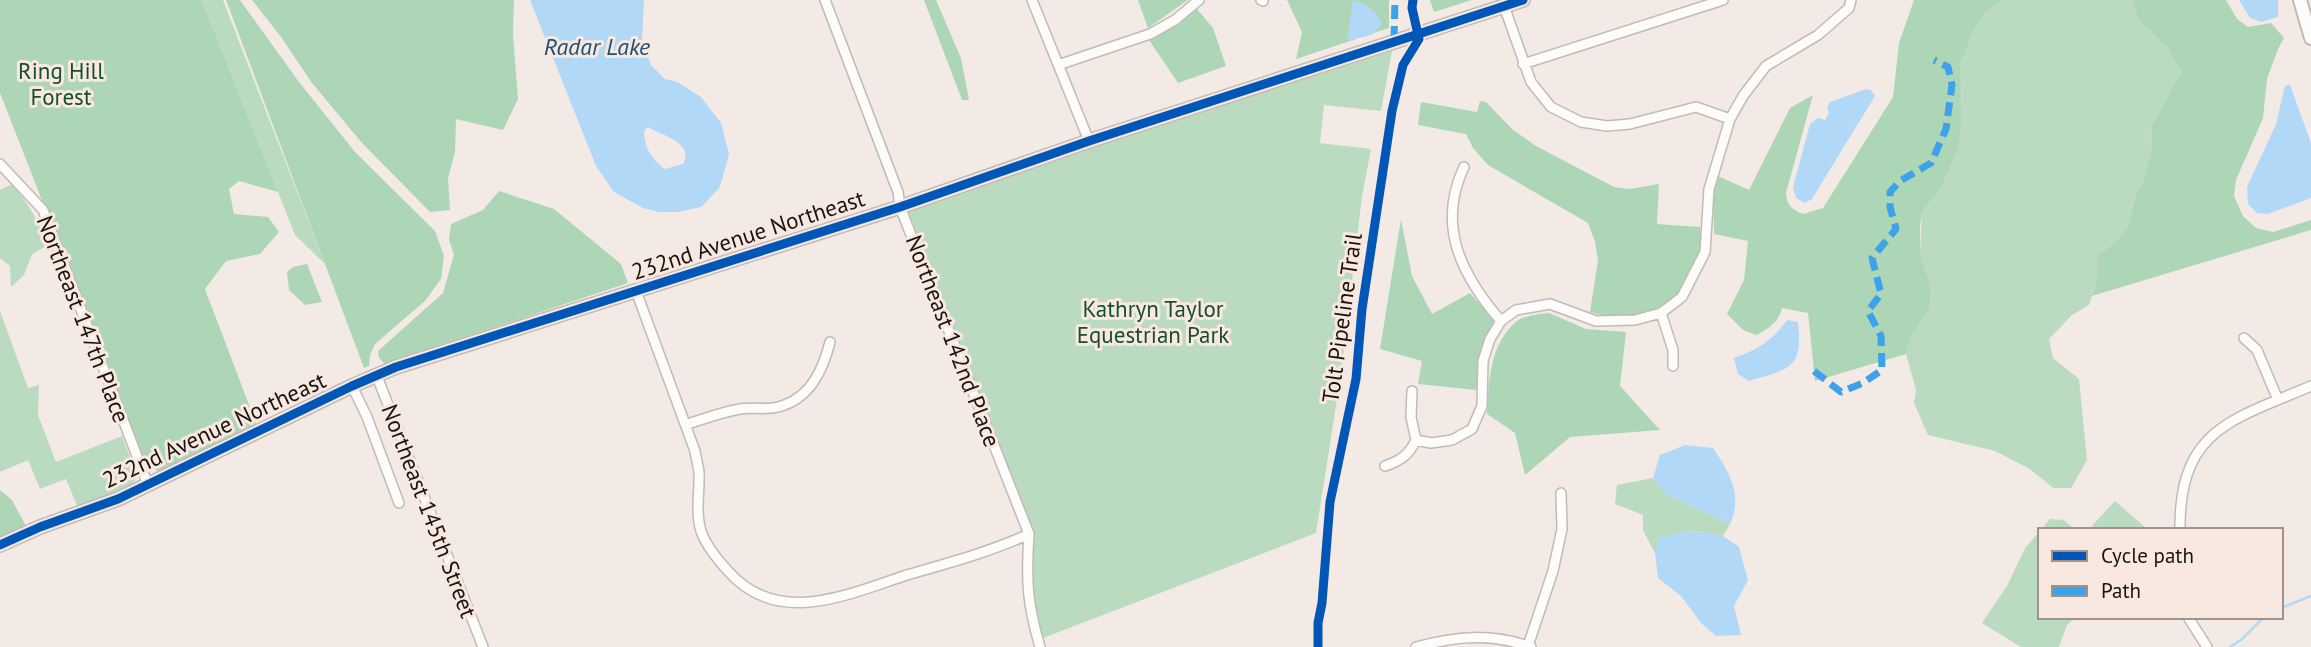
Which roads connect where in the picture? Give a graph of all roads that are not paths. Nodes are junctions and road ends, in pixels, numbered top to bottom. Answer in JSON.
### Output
{"nodes":[{"id":1,"x":825,"y":0,"type":"edge"},
{"id":2,"x":1032,"y":0,"type":"edge"},
{"id":3,"x":1199,"y":0,"type":"edge"},
{"id":4,"x":1523,"y":0,"type":"edge"},
{"id":5,"x":1723,"y":0,"type":"edge"},
{"id":6,"x":1851,"y":0,"type":"edge"},
{"id":7,"x":2300,"y":0,"type":"edge"},
{"id":8,"x":1504,"y":6,"type":"junction"},
{"id":9,"x":2310,"y":29,"type":"edge"},
{"id":10,"x":1523,"y":64,"type":"junction"},
{"id":11,"x":1058,"y":65,"type":"junction"},
{"id":12,"x":1730,"y":119,"type":"junction"},
{"id":13,"x":1089,"y":141,"type":"junction"},
{"id":14,"x":0,"y":164,"type":"edge"},
{"id":15,"x":1464,"y":167,"type":"dead end"},
{"id":16,"x":900,"y":207,"type":"junction"},
{"id":17,"x":636,"y":291,"type":"junction"},
{"id":18,"x":1661,"y":313,"type":"junction"},
{"id":19,"x":1501,"y":321,"type":"junction"},
{"id":20,"x":2244,"y":338,"type":"dead end"},
{"id":21,"x":830,"y":342,"type":"dead end"},
{"id":22,"x":1673,"y":366,"type":"dead end"},
{"id":23,"x":376,"y":374,"type":"junction"},
{"id":24,"x":352,"y":386,"type":"junction"},
{"id":25,"x":2311,"y":386,"type":"edge"},
{"id":26,"x":1412,"y":391,"type":"dead end"},
{"id":27,"x":2278,"y":400,"type":"junction"},
{"id":28,"x":687,"y":424,"type":"junction"},
{"id":29,"x":1416,"y":440,"type":"junction"},
{"id":30,"x":1385,"y":466,"type":"dead end"},
{"id":31,"x":148,"y":485,"type":"junction"},
{"id":32,"x":1560,"y":493,"type":"dead end"},
{"id":33,"x":399,"y":503,"type":"dead end"},
{"id":34,"x":2180,"y":528,"type":"edge"},
{"id":35,"x":1029,"y":534,"type":"junction"},
{"id":36,"x":0,"y":545,"type":"edge"},
{"id":37,"x":2189,"y":619,"type":"edge"},
{"id":38,"x":1529,"y":646,"type":"edge"},
{"id":39,"x":483,"y":647,"type":"edge"},
{"id":40,"x":1040,"y":647,"type":"edge"},
{"id":41,"x":1416,"y":647,"type":"edge"},
{"id":42,"x":2207,"y":647,"type":"edge"}],
"edges":[{"from":1,"to":16,"type":"street","name":"Northeast 142nd Place"},
{"from":2,"to":11,"type":"street"},
{"from":3,"to":11,"type":"street"},
{"from":4,"to":8,"type":"street","name":"232nd Avenue Northeast"},
{"from":5,"to":10,"type":"street"},
{"from":6,"to":12,"type":"street"},
{"from":7,"to":9,"type":"street"},
{"from":8,"to":10,"type":"street"},
{"from":8,"to":13,"type":"street","name":"232nd Avenue Northeast"},
{"from":10,"to":12,"type":"street"},
{"from":11,"to":13,"type":"street"},
{"from":12,"to":18,"type":"street"},
{"from":13,"to":16,"type":"street","name":"232nd Avenue Northeast"},
{"from":14,"to":31,"type":"street","name":"Northeast 147th Place"},
{"from":15,"to":19,"type":"street"},
{"from":16,"to":17,"type":"street","name":"232nd Avenue Northeast"},
{"from":16,"to":35,"type":"street","name":"Northeast 142nd Place"},
{"from":17,"to":23,"type":"street","name":"232nd Avenue Northeast"},
{"from":17,"to":28,"type":"street"},
{"from":18,"to":19,"type":"street"},
{"from":18,"to":22,"type":"street"},
{"from":19,"to":29,"type":"street"},
{"from":20,"to":27,"type":"street"},
{"from":21,"to":28,"type":"street"},
{"from":23,"to":24,"type":"street","name":"232nd Avenue Northeast"},
{"from":23,"to":39,"type":"street","name":"Northeast 145th Street"},
{"from":24,"to":31,"type":"street","name":"232nd Avenue Northeast"},
{"from":24,"to":33,"type":"street"},
{"from":25,"to":27,"type":"street"},
{"from":26,"to":29,"type":"street"},
{"from":27,"to":34,"type":"street"},
{"from":28,"to":35,"type":"street"},
{"from":29,"to":30,"type":"street"},
{"from":31,"to":36,"type":"street","name":"232nd Avenue Northeast"},
{"from":32,"to":38,"type":"street"},
{"from":35,"to":40,"type":"street","name":"Northeast 142nd Place"},
{"from":37,"to":42,"type":"street"},
{"from":38,"to":41,"type":"street"}]}
